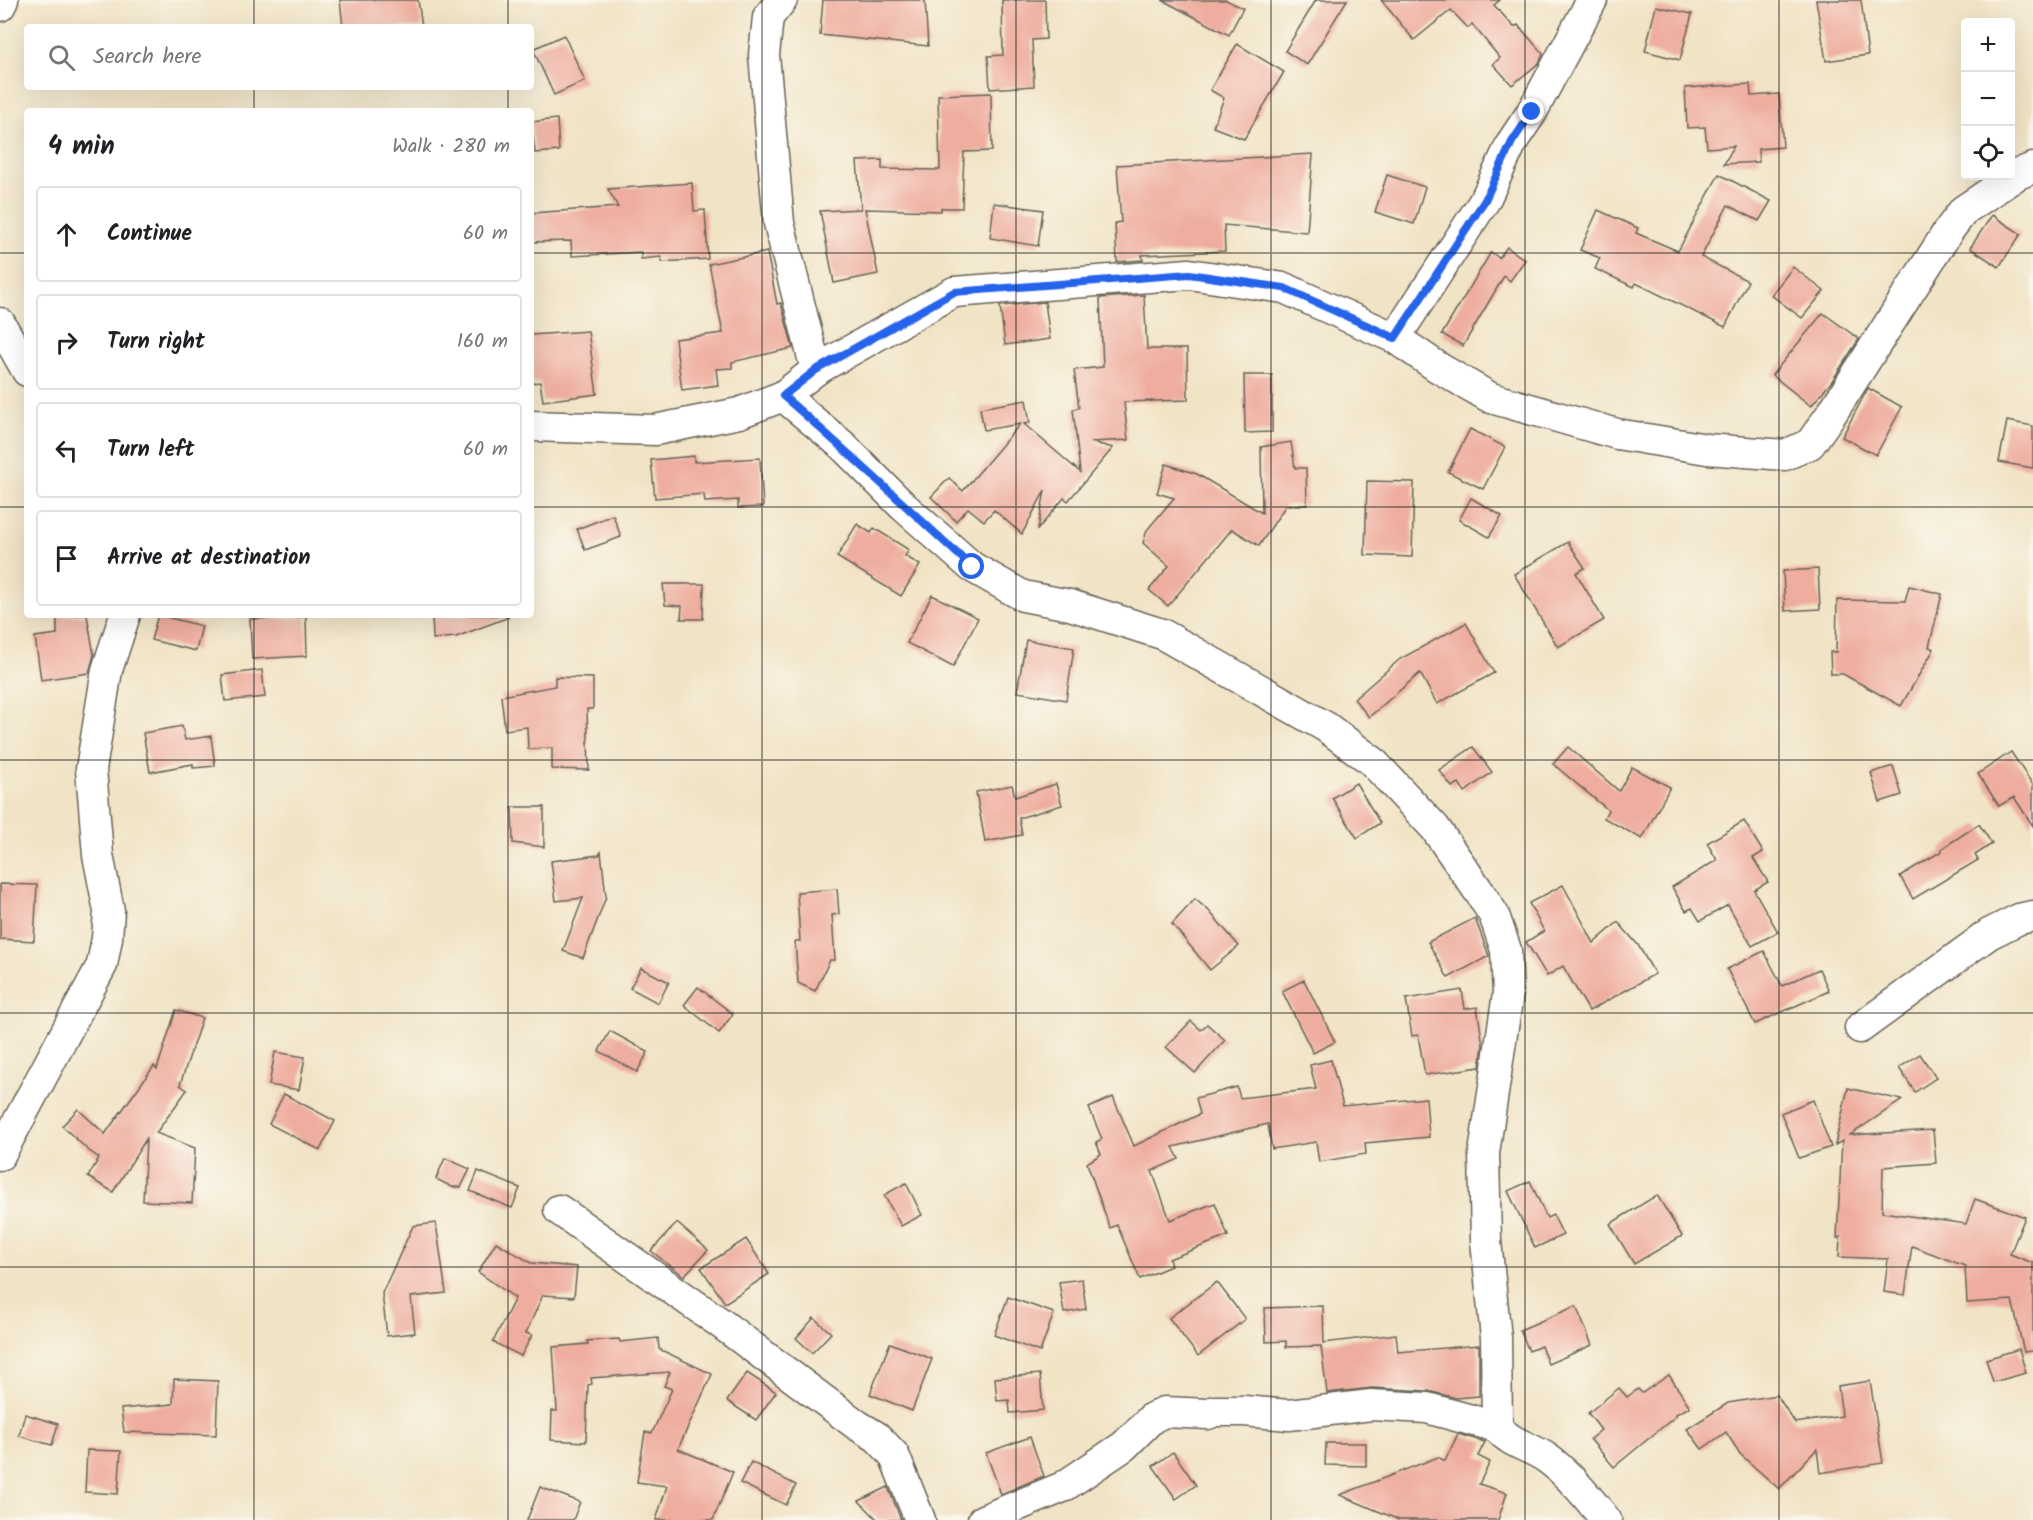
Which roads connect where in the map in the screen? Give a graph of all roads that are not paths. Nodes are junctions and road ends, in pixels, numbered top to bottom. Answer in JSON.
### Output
{"nodes":[{"id":1,"x":3,"y":0,"type":"edge"},
{"id":2,"x":782,"y":0,"type":"edge"},
{"id":3,"x":1592,"y":0,"type":"edge"},
{"id":4,"x":0,"y":6,"type":"edge"},
{"id":5,"x":2033,"y":168,"type":"edge"},
{"id":6,"x":0,"y":323,"type":"edge"},
{"id":7,"x":1395,"y":338,"type":"junction"},
{"id":8,"x":24,"y":366,"type":"edge"},
{"id":9,"x":816,"y":370,"type":"junction"},
{"id":10,"x":783,"y":396,"type":"junction"},
{"id":11,"x":534,"y":426,"type":"edge"},
{"id":12,"x":124,"y":618,"type":"edge"},
{"id":13,"x":2033,"y":916,"type":"edge"},
{"id":14,"x":1860,"y":1028,"type":"dead end"},
{"id":15,"x":0,"y":1155,"type":"edge"},
{"id":16,"x":559,"y":1210,"type":"dead end"},
{"id":17,"x":1497,"y":1427,"type":"junction"},
{"id":18,"x":920,"y":1520,"type":"edge"},
{"id":19,"x":983,"y":1520,"type":"edge"},
{"id":20,"x":1606,"y":1520,"type":"edge"}],
"edges":[{"from":1,"to":4,"type":"street"},
{"from":2,"to":9,"type":"street"},
{"from":3,"to":7,"type":"street"},
{"from":5,"to":7,"type":"street"},
{"from":6,"to":8,"type":"street"},
{"from":7,"to":9,"type":"street"},
{"from":9,"to":10,"type":"street"},
{"from":10,"to":11,"type":"street"},
{"from":10,"to":17,"type":"street"},
{"from":12,"to":15,"type":"street"},
{"from":13,"to":14,"type":"street"},
{"from":16,"to":18,"type":"street"},
{"from":17,"to":19,"type":"street"},
{"from":17,"to":20,"type":"street"}]}
